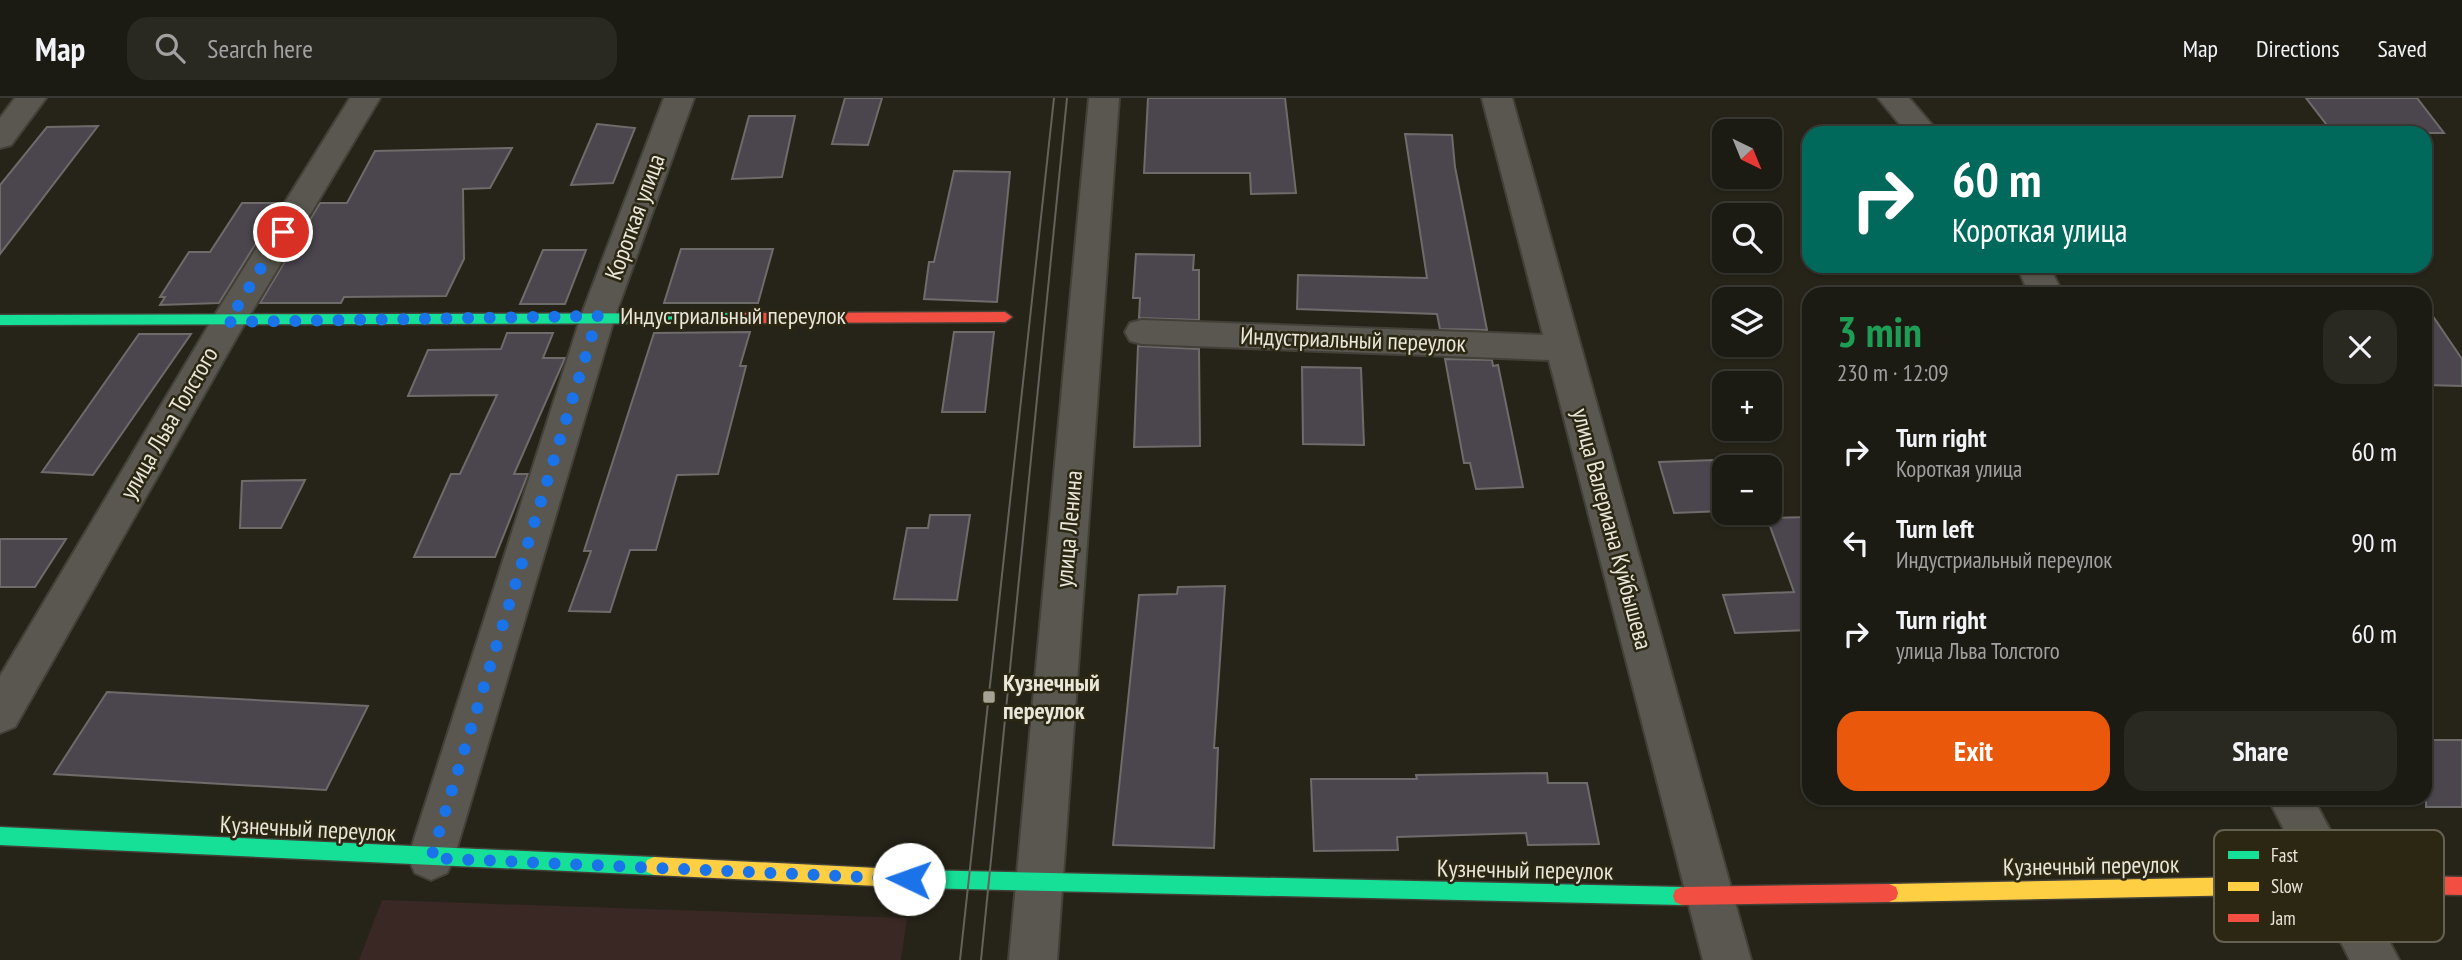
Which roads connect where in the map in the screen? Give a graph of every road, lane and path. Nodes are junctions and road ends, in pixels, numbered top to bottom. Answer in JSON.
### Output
{"nodes":[{"id":1,"x":31,"y":98,"type":"edge"},
{"id":2,"x":365,"y":98,"type":"edge"},
{"id":3,"x":679,"y":98,"type":"edge"},
{"id":4,"x":1104,"y":98,"type":"edge"},
{"id":5,"x":1497,"y":98,"type":"edge"},
{"id":6,"x":1893,"y":98,"type":"edge"},
{"id":7,"x":1918,"y":126,"type":"edge"},
{"id":8,"x":0,"y":138,"type":"edge"},
{"id":9,"x":598,"y":316,"type":"junction"},
{"id":10,"x":1005,"y":317,"type":"dead end"},
{"id":11,"x":0,"y":320,"type":"edge"},
{"id":12,"x":228,"y":322,"type":"junction"},
{"id":13,"x":1142,"y":332,"type":"dead end"},
{"id":14,"x":1564,"y":348,"type":"junction"},
{"id":15,"x":0,"y":714,"type":"edge"},
{"id":16,"x":2294,"y":805,"type":"edge"},
{"id":17,"x":2306,"y":830,"type":"edge"},
{"id":18,"x":0,"y":836,"type":"edge"},
{"id":19,"x":431,"y":858,"type":"junction"},
{"id":20,"x":1040,"y":882,"type":"junction"},
{"id":21,"x":2214,"y":886,"type":"edge"},
{"id":22,"x":2444,"y":886,"type":"edge"},
{"id":23,"x":2462,"y":886,"type":"edge"},
{"id":24,"x":1710,"y":897,"type":"junction"},
{"id":25,"x":2365,"y":942,"type":"edge"},
{"id":26,"x":1033,"y":960,"type":"edge"},
{"id":27,"x":1727,"y":960,"type":"edge"},
{"id":28,"x":2375,"y":960,"type":"edge"}],
"edges":[{"from":1,"to":8,"type":"street"},
{"from":2,"to":12,"type":"street","name":"улица Льва Толстого"},
{"from":3,"to":9,"type":"street","name":"Короткая улица"},
{"from":4,"to":20,"type":"street","name":"улица Ленина"},
{"from":5,"to":14,"type":"street","name":"улица Валериана Куйбышева"},
{"from":6,"to":7,"type":"street"},
{"from":9,"to":10,"type":"street","name":"Индустриальный переулок"},
{"from":9,"to":12,"type":"street","name":"Индустриальный переулок"},
{"from":9,"to":19,"type":"street","name":"Короткая улица"},
{"from":11,"to":12,"type":"street","name":"Индустриальный переулок"},
{"from":12,"to":15,"type":"street","name":"улица Льва Толстого"},
{"from":13,"to":14,"type":"street","name":"Индустриальный переулок"},
{"from":14,"to":24,"type":"street","name":"улица Валериана Куйбышева"},
{"from":16,"to":17,"type":"street"},
{"from":18,"to":19,"type":"street","name":"Кузнечный переулок"},
{"from":19,"to":20,"type":"street","name":"Кузнечный переулок"},
{"from":20,"to":24,"type":"street","name":"Кузнечный переулок"},
{"from":20,"to":26,"type":"street","name":"улица Ленина"},
{"from":21,"to":24,"type":"street","name":"Кузнечный переулок"},
{"from":22,"to":23,"type":"street","name":"Кузнечный переулок"},
{"from":24,"to":27,"type":"street","name":"улица Валериана Куйбышева"},
{"from":25,"to":28,"type":"street"}]}
